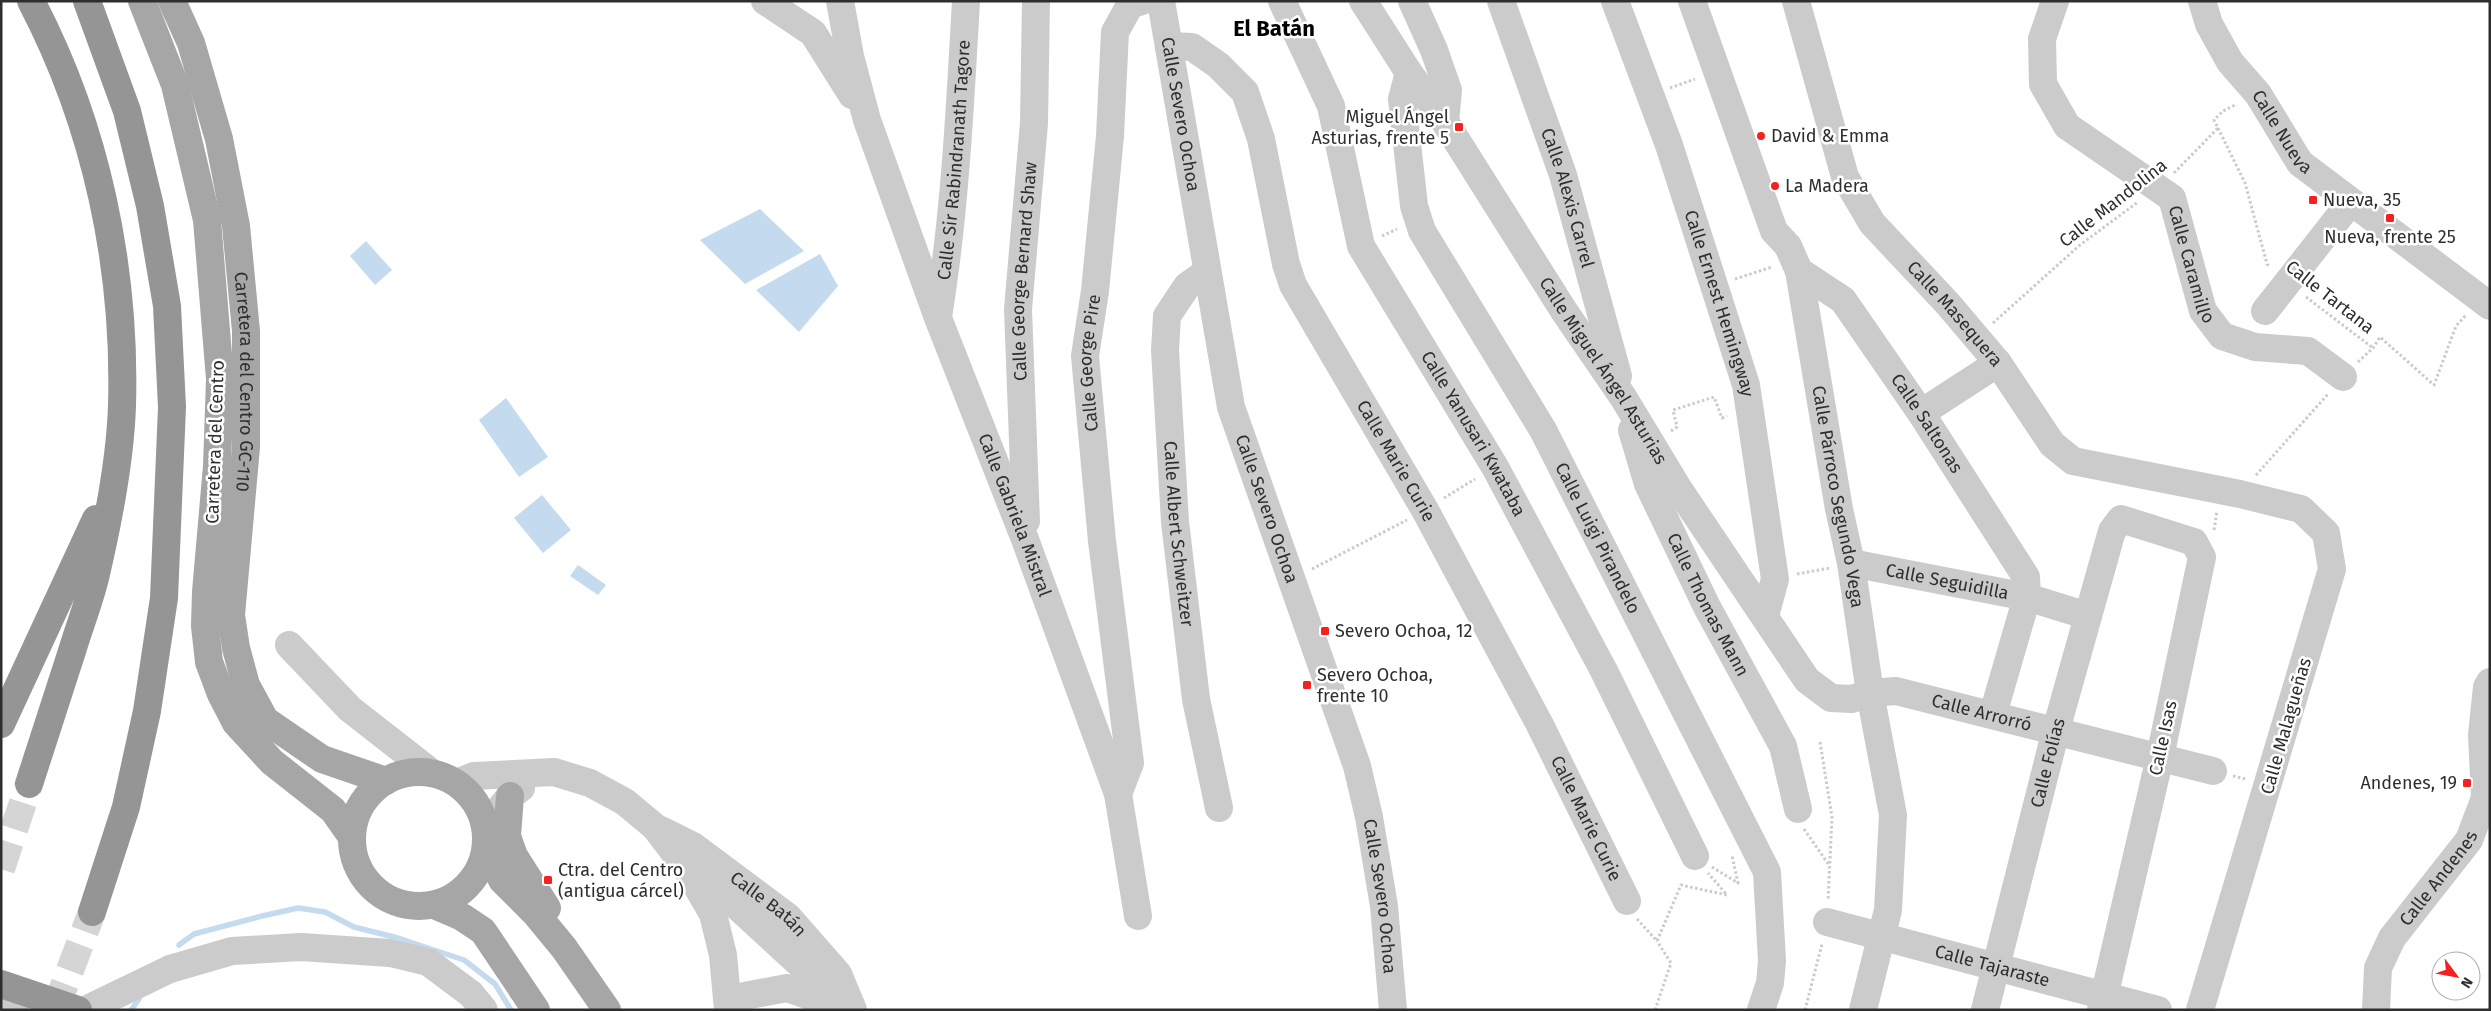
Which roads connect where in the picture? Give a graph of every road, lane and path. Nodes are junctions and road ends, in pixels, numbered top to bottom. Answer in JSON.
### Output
{"nodes":[{"id":1,"x":31,"y":1,"type":"edge"},
{"id":2,"x":87,"y":1,"type":"edge"},
{"id":3,"x":142,"y":1,"type":"edge"},
{"id":4,"x":172,"y":1,"type":"edge"},
{"id":5,"x":765,"y":1,"type":"edge"},
{"id":6,"x":840,"y":1,"type":"edge"},
{"id":7,"x":966,"y":1,"type":"edge"},
{"id":8,"x":1036,"y":1,"type":"edge"},
{"id":9,"x":1142,"y":1,"type":"edge"},
{"id":10,"x":1161,"y":1,"type":"edge"},
{"id":11,"x":1282,"y":1,"type":"edge"},
{"id":12,"x":1363,"y":1,"type":"edge"},
{"id":13,"x":1412,"y":1,"type":"edge"},
{"id":14,"x":1501,"y":1,"type":"edge"},
{"id":15,"x":1615,"y":1,"type":"edge"},
{"id":16,"x":1692,"y":1,"type":"edge"},
{"id":17,"x":1796,"y":1,"type":"edge"},
{"id":18,"x":2055,"y":1,"type":"edge"},
{"id":19,"x":2202,"y":1,"type":"edge"},
{"id":20,"x":1169,"y":46,"type":"junction"},
{"id":21,"x":1717,"y":72,"type":"junction"},
{"id":22,"x":1409,"y":73,"type":"junction"},
{"id":23,"x":2258,"y":94,"type":"junction"},
{"id":24,"x":1650,"y":96,"type":"junction"},
{"id":25,"x":867,"y":120,"type":"junction"},
{"id":26,"x":1445,"y":122,"type":"junction"},
{"id":27,"x":2218,"y":128,"type":"junction"},
{"id":28,"x":2158,"y":188,"type":"junction"},
{"id":29,"x":2350,"y":203,"type":"junction"},
{"id":30,"x":1418,"y":218,"type":"junction"},
{"id":31,"x":1361,"y":246,"type":"junction"},
{"id":32,"x":1796,"y":265,"type":"junction"},
{"id":33,"x":1206,"y":272,"type":"junction"},
{"id":34,"x":2287,"y":282,"type":"junction"},
{"id":35,"x":1714,"y":286,"type":"junction"},
{"id":36,"x":2490,"y":306,"type":"edge"},
{"id":37,"x":2265,"y":311,"type":"dead end"},
{"id":38,"x":938,"y":318,"type":"junction"},
{"id":39,"x":1977,"y":338,"type":"junction"},
{"id":40,"x":2373,"y":348,"type":"dead end"},
{"id":41,"x":1998,"y":364,"type":"junction"},
{"id":42,"x":2343,"y":377,"type":"dead end"},
{"id":43,"x":1623,"y":397,"type":"junction"},
{"id":44,"x":1749,"y":410,"type":"junction"},
{"id":45,"x":1921,"y":413,"type":"junction"},
{"id":46,"x":1649,"y":440,"type":"junction"},
{"id":47,"x":1495,"y":467,"type":"junction"},
{"id":48,"x":114,"y":479,"type":"junction"},
{"id":49,"x":2230,"y":492,"type":"junction"},
{"id":50,"x":1425,"y":510,"type":"junction"},
{"id":51,"x":1026,"y":542,"type":"junction"},
{"id":52,"x":2202,"y":557,"type":"junction"},
{"id":53,"x":1851,"y":564,"type":"junction"},
{"id":54,"x":1774,"y":579,"type":"junction"},
{"id":55,"x":1291,"y":580,"type":"junction"},
{"id":56,"x":2027,"y":597,"type":"junction"},
{"id":57,"x":1766,"y":616,"type":"junction"},
{"id":58,"x":2088,"y":616,"type":"junction"},
{"id":59,"x":289,"y":645,"type":"dead end"},
{"id":60,"x":2490,"y":682,"type":"edge"},
{"id":61,"x":1870,"y":693,"type":"junction"},
{"id":62,"x":1993,"y":714,"type":"junction"},
{"id":63,"x":1,"y":724,"type":"edge"},
{"id":64,"x":2056,"y":730,"type":"junction"},
{"id":65,"x":1820,"y":742,"type":"dead end"},
{"id":66,"x":403,"y":750,"type":"junction"},
{"id":67,"x":2160,"y":757,"type":"junction"},
{"id":68,"x":2213,"y":771,"type":"joint"},
{"id":69,"x":554,"y":772,"type":"junction"},
{"id":70,"x":445,"y":778,"type":"junction"},
{"id":71,"x":390,"y":779,"type":"junction"},
{"id":72,"x":29,"y":784,"type":"tunnel mouth"},
{"id":73,"x":2269,"y":785,"type":"junction"},
{"id":74,"x":1118,"y":794,"type":"junction"},
{"id":75,"x":510,"y":796,"type":"junction"},
{"id":76,"x":1219,"y":808,"type":"dead end"},
{"id":77,"x":1798,"y":809,"type":"joint"},
{"id":78,"x":655,"y":827,"type":"junction"},
{"id":79,"x":352,"y":837,"type":"junction"},
{"id":80,"x":486,"y":837,"type":"junction"},
{"id":81,"x":1731,"y":855,"type":"dead end"},
{"id":82,"x":1695,"y":856,"type":"junction"},
{"id":83,"x":1830,"y":865,"type":"junction"},
{"id":84,"x":687,"y":869,"type":"junction"},
{"id":85,"x":1627,"y":901,"type":"joint"},
{"id":86,"x":434,"y":905,"type":"junction"},
{"id":87,"x":92,"y":912,"type":"tunnel mouth"},
{"id":88,"x":1138,"y":916,"type":"dead end"},
{"id":89,"x":1828,"y":922,"type":"junction"},
{"id":90,"x":1882,"y":938,"type":"junction"},
{"id":91,"x":1657,"y":941,"type":"junction"},
{"id":92,"x":564,"y":948,"type":"junction"},
{"id":93,"x":1995,"y":968,"type":"junction"},
{"id":94,"x":1,"y":984,"type":"edge"},
{"id":95,"x":2102,"y":1003,"type":"edge"},
{"id":96,"x":728,"y":1004,"type":"edge"},
{"id":97,"x":1,"y":1005,"type":"edge"},
{"id":98,"x":840,"y":1008,"type":"edge"},
{"id":99,"x":15,"y":1010,"type":"edge"},
{"id":100,"x":78,"y":1010,"type":"edge"},
{"id":101,"x":85,"y":1010,"type":"edge"},
{"id":102,"x":484,"y":1010,"type":"edge"},
{"id":103,"x":536,"y":1010,"type":"edge"},
{"id":104,"x":607,"y":1010,"type":"edge"},
{"id":105,"x":1393,"y":1010,"type":"edge"},
{"id":106,"x":1655,"y":1010,"type":"edge"},
{"id":107,"x":1761,"y":1010,"type":"edge"},
{"id":108,"x":1805,"y":1010,"type":"edge"},
{"id":109,"x":1862,"y":1010,"type":"edge"},
{"id":110,"x":1985,"y":1010,"type":"edge"},
{"id":111,"x":2158,"y":1010,"type":"edge"},
{"id":112,"x":2200,"y":1010,"type":"edge"},
{"id":113,"x":2376,"y":1010,"type":"edge"}],
"edges":[{"from":1,"to":48,"type":"highway"},
{"from":2,"to":87,"type":"highway"},
{"from":3,"to":79,"type":"main road","name":"Carretera del Centro"},
{"from":4,"to":71,"type":"main road","name":"Carretera del Centro GC-110"},
{"from":5,"to":25,"type":"street","name":"Calle Gabriela Mistral"},
{"from":6,"to":25,"type":"street","name":"Calle Gabriela Mistral"},
{"from":7,"to":38,"type":"street","name":"Calle Sir Rabindranath Tagore"},
{"from":8,"to":51,"type":"street","name":"Calle George Bernard Shaw"},
{"from":9,"to":74,"type":"street","name":"Calle George Pire"},
{"from":10,"to":20,"type":"street","name":"Calle Severo Ochoa"},
{"from":11,"to":31,"type":"street","name":"Calle Yanusari Kwataba"},
{"from":12,"to":22,"type":"street","name":"Calle Miguel Ángel Asturias"},
{"from":13,"to":26,"type":"street"},
{"from":14,"to":43,"type":"street","name":"Calle Alexis Carrel"},
{"from":15,"to":24,"type":"street","name":"Calle Ernest Hemingway"},
{"from":16,"to":21,"type":"street","name":"Calle Párroco Segundo Vega"},
{"from":17,"to":39,"type":"street","name":"Calle Masequera"},
{"from":18,"to":28,"type":"street","name":"Calle Caramillo"},
{"from":19,"to":23,"type":"street","name":"Calle Nueva"},
{"from":20,"to":33,"type":"street","name":"Calle Severo Ochoa"},
{"from":20,"to":50,"type":"street","name":"Calle Marie Curie"},
{"from":21,"to":24,"type":"path"},
{"from":21,"to":32,"type":"street","name":"Calle Párroco Segundo Vega"},
{"from":22,"to":26,"type":"street","name":"Calle Miguel Ángel Asturias"},
{"from":22,"to":30,"type":"street","name":"Calle Luigi Pirandelo"},
{"from":23,"to":27,"type":"path","name":"Calle Mandolina"},
{"from":23,"to":29,"type":"street","name":"Calle Nueva"},
{"from":24,"to":35,"type":"street","name":"Calle Ernest Hemingway"},
{"from":25,"to":38,"type":"street","name":"Calle Gabriela Mistral"},
{"from":26,"to":43,"type":"street","name":"Calle Miguel Ángel Asturias"},
{"from":27,"to":28,"type":"path","name":"Calle Mandolina"},
{"from":27,"to":34,"type":"path","name":"Calle Tartana"},
{"from":28,"to":39,"type":"path","name":"Calle Mandolina"},
{"from":28,"to":42,"type":"street","name":"Calle Caramillo"},
{"from":29,"to":34,"type":"street"},
{"from":29,"to":36,"type":"street","name":"Calle Nueva"},
{"from":30,"to":31,"type":"path"},
{"from":30,"to":107,"type":"street","name":"Calle Luigi Pirandelo"},
{"from":31,"to":47,"type":"street","name":"Calle Yanusari Kwataba"},
{"from":32,"to":35,"type":"path"},
{"from":32,"to":45,"type":"street","name":"Calle Saltonas"},
{"from":32,"to":53,"type":"street","name":"Calle Párroco Segundo Vega"},
{"from":33,"to":55,"type":"street","name":"Calle Severo Ochoa"},
{"from":33,"to":76,"type":"street","name":"Calle Albert Schweitzer"},
{"from":34,"to":37,"type":"street"},
{"from":34,"to":40,"type":"path","name":"Calle Tartana"},
{"from":35,"to":44,"type":"street","name":"Calle Ernest Hemingway"},
{"from":38,"to":51,"type":"street","name":"Calle Gabriela Mistral"},
{"from":39,"to":41,"type":"street","name":"Calle Masequera"},
{"from":41,"to":45,"type":"street"},
{"from":41,"to":49,"type":"street","name":"Calle Masequera"},
{"from":43,"to":46,"type":"street","name":"Calle Miguel Ángel Asturias"},
{"from":43,"to":77,"type":"street","name":"Calle Thomas Mann"},
{"from":44,"to":46,"type":"path"},
{"from":44,"to":54,"type":"street","name":"Calle Ernest Hemingway"},
{"from":45,"to":56,"type":"street","name":"Calle Saltonas"},
{"from":46,"to":57,"type":"street","name":"Calle Miguel Ángel Asturias"},
{"from":47,"to":50,"type":"path"},
{"from":47,"to":82,"type":"street","name":"Calle Yanusari Kwataba"},
{"from":48,"to":63,"type":"highway"},
{"from":48,"to":72,"type":"highway"},
{"from":49,"to":52,"type":"path"},
{"from":49,"to":73,"type":"street","name":"Calle Malagueñas"},
{"from":50,"to":55,"type":"path"},
{"from":50,"to":85,"type":"street","name":"Calle Marie Curie"},
{"from":51,"to":74,"type":"street","name":"Calle Gabriela Mistral"},
{"from":52,"to":58,"type":"street","name":"Calle Folías"},
{"from":52,"to":67,"type":"street","name":"Calle Isas"},
{"from":53,"to":54,"type":"path"},
{"from":53,"to":56,"type":"street","name":"Calle Seguidilla"},
{"from":53,"to":61,"type":"street","name":"Calle Párroco Segundo Vega"},
{"from":54,"to":57,"type":"street","name":"Calle Ernest Hemingway"},
{"from":55,"to":105,"type":"street","name":"Calle Severo Ochoa"},
{"from":56,"to":58,"type":"street","name":"Calle Seguidilla"},
{"from":56,"to":62,"type":"street"},
{"from":57,"to":61,"type":"street","name":"Calle Miguel Ángel Asturias"},
{"from":58,"to":64,"type":"street","name":"Calle Folías"},
{"from":59,"to":66,"type":"street"},
{"from":60,"to":113,"type":"street","name":"Calle Andenes"},
{"from":61,"to":62,"type":"street","name":"Calle Arrorró"},
{"from":61,"to":90,"type":"street","name":"Calle Párroco Segundo Vega"},
{"from":62,"to":64,"type":"street","name":"Calle Arrorró"},
{"from":64,"to":67,"type":"street","name":"Calle Arrorró"},
{"from":64,"to":93,"type":"street","name":"Calle Folías"},
{"from":65,"to":83,"type":"path"},
{"from":66,"to":70,"type":"street"},
{"from":66,"to":71,"type":"street"},
{"from":67,"to":68,"type":"street","name":"Calle Arrorró"},
{"from":67,"to":95,"type":"street","name":"Calle Isas"},
{"from":68,"to":73,"type":"path"},
{"from":69,"to":70,"type":"street"},
{"from":69,"to":75,"type":"street"},
{"from":69,"to":78,"type":"street"},
{"from":70,"to":71,"type":"main road"},
{"from":70,"to":80,"type":"main road"},
{"from":71,"to":79,"type":"main road"},
{"from":73,"to":112,"type":"street","name":"Calle Malagueñas"},
{"from":74,"to":88,"type":"street","name":"Calle Gabriela Mistral"},
{"from":75,"to":80,"type":"street"},
{"from":75,"to":92,"type":"main road"},
{"from":77,"to":83,"type":"path"},
{"from":78,"to":84,"type":"street"},
{"from":78,"to":98,"type":"street","name":"Calle Batán"},
{"from":79,"to":86,"type":"main road"},
{"from":80,"to":86,"type":"main road"},
{"from":80,"to":92,"type":"main road"},
{"from":81,"to":82,"type":"path"},
{"from":82,"to":91,"type":"path"},
{"from":83,"to":89,"type":"path"},
{"from":84,"to":96,"type":"street"},
{"from":84,"to":98,"type":"street","name":"Calle Batán"},
{"from":85,"to":91,"type":"path"},
{"from":86,"to":103,"type":"main road"},
{"from":89,"to":90,"type":"street","name":"Calle Tajaraste"},
{"from":89,"to":108,"type":"path"},
{"from":90,"to":93,"type":"street","name":"Calle Tajaraste"},
{"from":90,"to":109,"type":"street","name":"Calle Párroco Segundo Vega"},
{"from":91,"to":106,"type":"path"},
{"from":92,"to":104,"type":"main road"},
{"from":93,"to":95,"type":"street","name":"Calle Tajaraste"},
{"from":93,"to":110,"type":"street","name":"Calle Folías"},
{"from":94,"to":100,"type":"highway"},
{"from":95,"to":111,"type":"street","name":"Calle Tajaraste"},
{"from":96,"to":98,"type":"street"},
{"from":97,"to":99,"type":"street"},
{"from":101,"to":102,"type":"street"}]}
